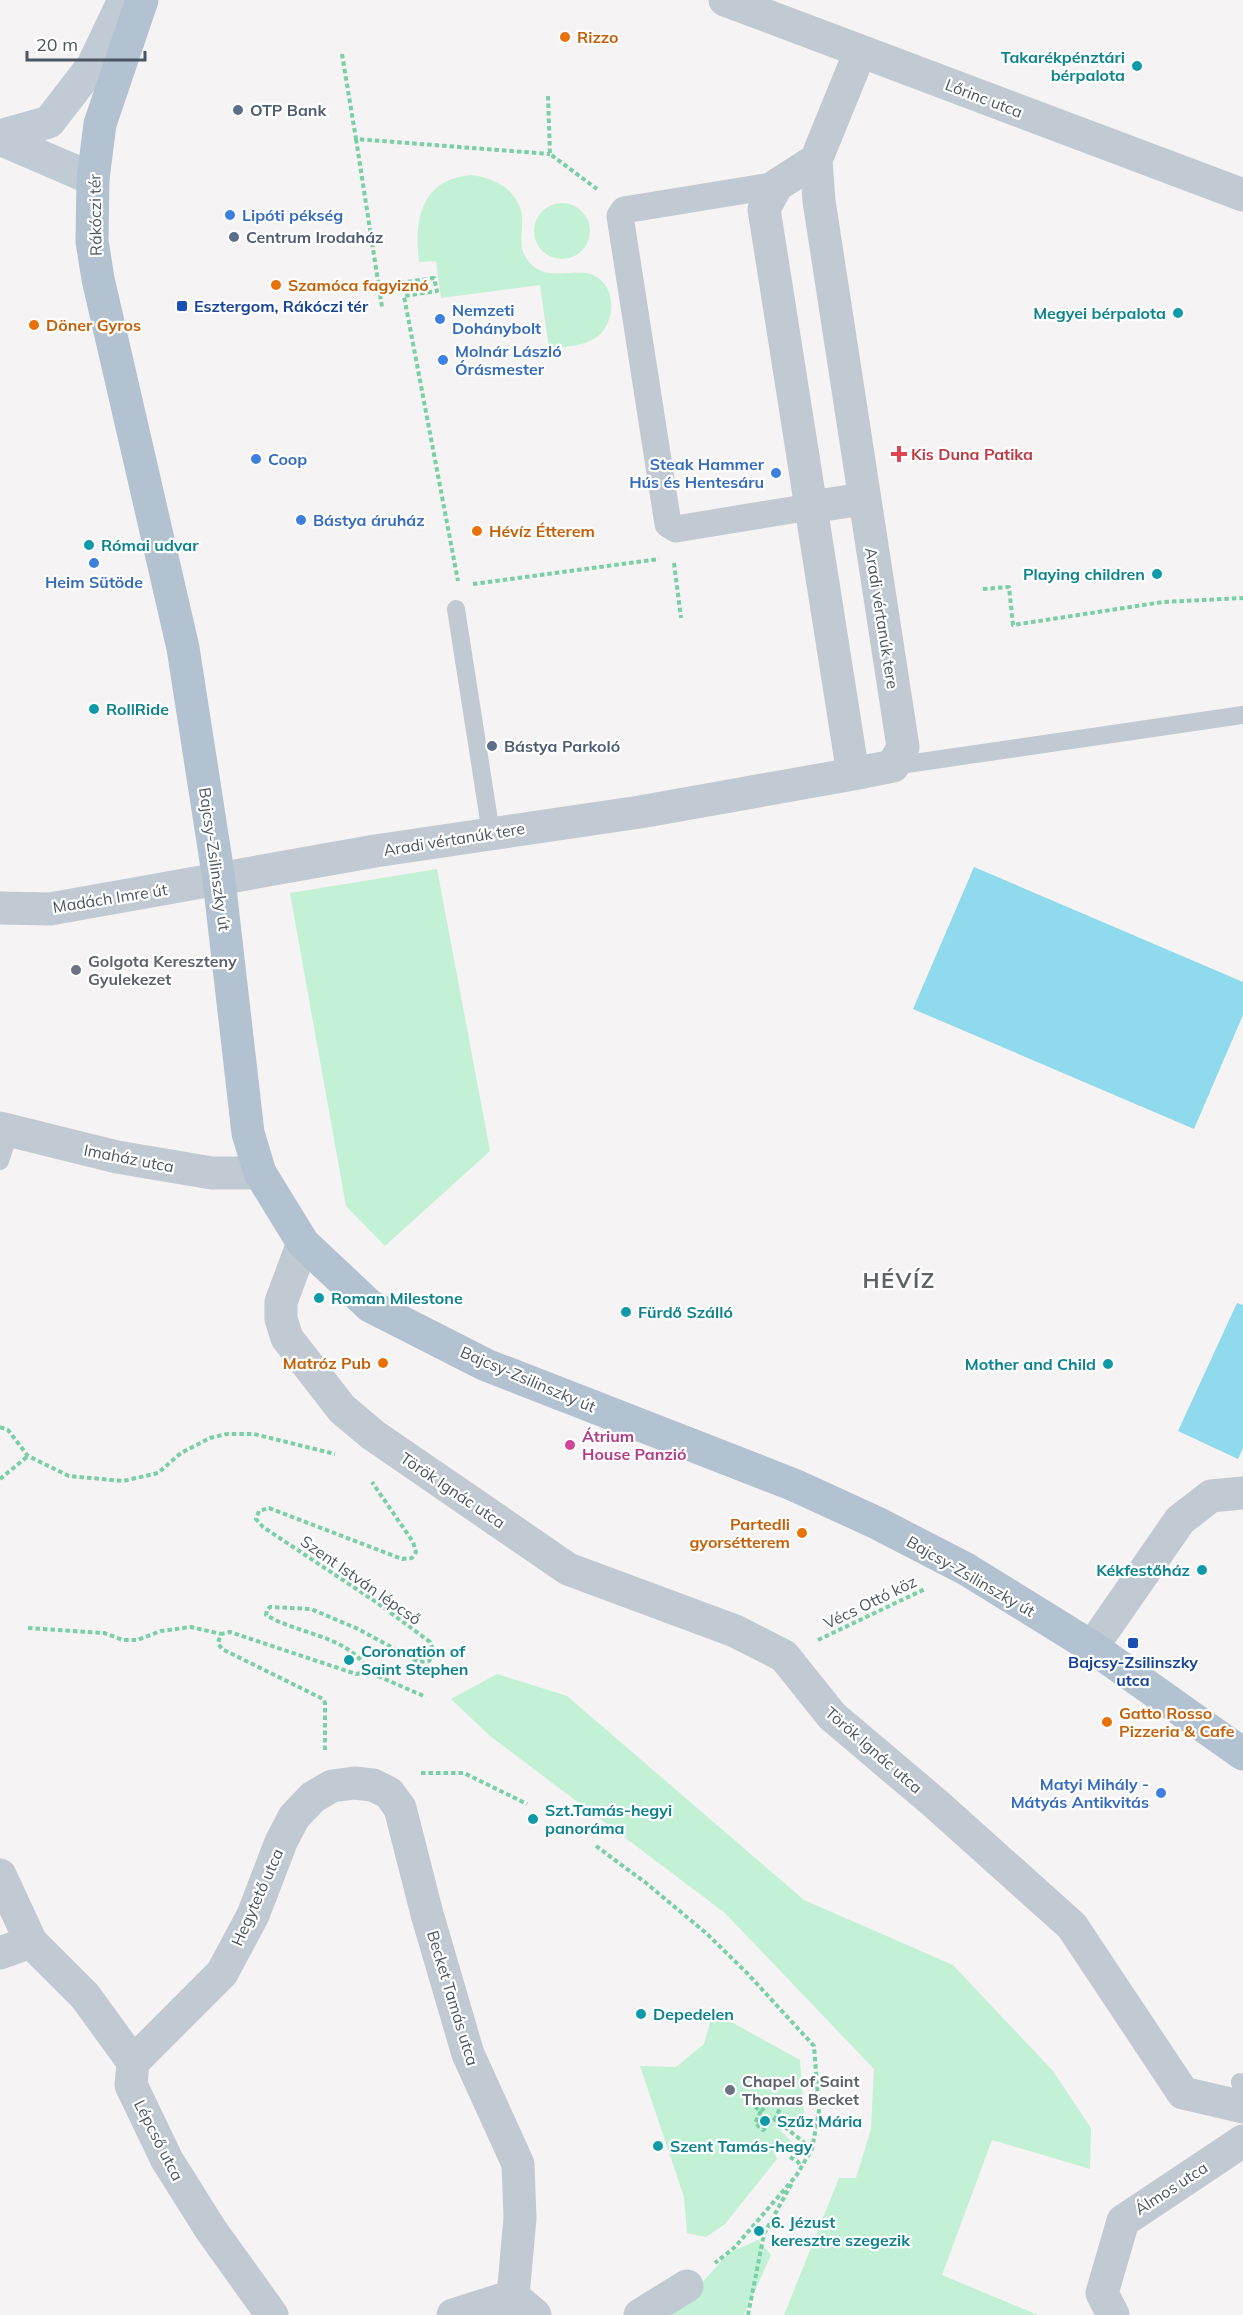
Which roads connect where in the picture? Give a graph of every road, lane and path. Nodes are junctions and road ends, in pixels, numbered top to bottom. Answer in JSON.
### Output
{"nodes":[{"id":1,"x":124,"y":0,"type":"edge"},
{"id":2,"x":142,"y":0,"type":"edge"},
{"id":3,"x":156,"y":0,"type":"edge"},
{"id":4,"x":726,"y":0,"type":"edge"},
{"id":5,"x":129,"y":41,"type":"junction"},
{"id":6,"x":860,"y":52,"type":"junction"},
{"id":7,"x":342,"y":54,"type":"dead end"},
{"id":8,"x":548,"y":96,"type":"dead end"},
{"id":9,"x":0,"y":137,"type":"edge"},
{"id":10,"x":356,"y":139,"type":"junction"},
{"id":11,"x":550,"y":154,"type":"junction"},
{"id":12,"x":816,"y":160,"type":"junction"},
{"id":13,"x":93,"y":179,"type":"junction"},
{"id":14,"x":777,"y":185,"type":"junction"},
{"id":15,"x":1243,"y":195,"type":"edge"},
{"id":16,"x":624,"y":210,"type":"junction"},
{"id":17,"x":378,"y":286,"type":"junction"},
{"id":18,"x":382,"y":307,"type":"dead end"},
{"id":19,"x":135,"y":433,"type":"joint"},
{"id":20,"x":864,"y":499,"type":"junction"},
{"id":21,"x":810,"y":507,"type":"junction"},
{"id":22,"x":668,"y":524,"type":"junction"},
{"id":23,"x":673,"y":557,"type":"junction"},
{"id":24,"x":471,"y":585,"type":"dead end"},
{"id":25,"x":459,"y":586,"type":"dead end"},
{"id":26,"x":983,"y":590,"type":"dead end"},
{"id":27,"x":1243,"y":598,"type":"edge"},
{"id":28,"x":456,"y":609,"type":"dead end"},
{"id":29,"x":681,"y":618,"type":"dead end"},
{"id":30,"x":1243,"y":715,"type":"edge"},
{"id":31,"x":893,"y":766,"type":"junction"},
{"id":32,"x":853,"y":774,"type":"junction"},
{"id":33,"x":491,"y":833,"type":"junction"},
{"id":34,"x":219,"y":880,"type":"junction"},
{"id":35,"x":0,"y":908,"type":"edge"},
{"id":36,"x":4,"y":1140,"type":"edge"},
{"id":37,"x":260,"y":1173,"type":"junction"},
{"id":38,"x":303,"y":1243,"type":"junction"},
{"id":39,"x":0,"y":1427,"type":"edge"},
{"id":40,"x":340,"y":1455,"type":"dead end"},
{"id":41,"x":28,"y":1456,"type":"junction"},
{"id":42,"x":0,"y":1479,"type":"edge"},
{"id":43,"x":370,"y":1479,"type":"dead end"},
{"id":44,"x":1243,"y":1493,"type":"edge"},
{"id":45,"x":966,"y":1569,"type":"junction"},
{"id":46,"x":28,"y":1628,"type":"dead end"},
{"id":47,"x":221,"y":1634,"type":"junction"},
{"id":48,"x":1092,"y":1647,"type":"junction"},
{"id":49,"x":784,"y":1656,"type":"junction"},
{"id":50,"x":364,"y":1670,"type":"junction"},
{"id":51,"x":426,"y":1697,"type":"dead end"},
{"id":52,"x":325,"y":1751,"type":"dead end"},
{"id":53,"x":1243,"y":1754,"type":"edge"},
{"id":54,"x":418,"y":1772,"type":"dead end"},
{"id":55,"x":332,"y":1786,"type":"joint"},
{"id":56,"x":527,"y":1804,"type":"dead end"},
{"id":57,"x":596,"y":1846,"type":"dead end"},
{"id":58,"x":0,"y":1875,"type":"edge"},
{"id":59,"x":31,"y":1942,"type":"junction"},
{"id":60,"x":0,"y":1953,"type":"edge"},
{"id":61,"x":133,"y":2062,"type":"junction"},
{"id":62,"x":1242,"y":2094,"type":"edge"},
{"id":63,"x":755,"y":2108,"type":"dead end"},
{"id":64,"x":760,"y":2111,"type":"junction"},
{"id":65,"x":775,"y":2119,"type":"junction"},
{"id":66,"x":1243,"y":2141,"type":"edge"},
{"id":67,"x":812,"y":2149,"type":"junction"},
{"id":68,"x":790,"y":2157,"type":"dead end"},
{"id":69,"x":801,"y":2168,"type":"junction"},
{"id":70,"x":796,"y":2176,"type":"junction"},
{"id":71,"x":687,"y":2286,"type":"joint"},
{"id":72,"x":524,"y":2305,"type":"edge"},
{"id":73,"x":272,"y":2315,"type":"edge"},
{"id":74,"x":453,"y":2315,"type":"edge"},
{"id":75,"x":640,"y":2315,"type":"edge"},
{"id":76,"x":748,"y":2315,"type":"edge"},
{"id":77,"x":1113,"y":2315,"type":"edge"}],
"edges":[{"from":1,"to":9,"type":"main road"},
{"from":2,"to":5,"type":"main road","name":"Rákóczi tér"},
{"from":3,"to":5,"type":"street"},
{"from":4,"to":6,"type":"street","name":"Lőrinc utca"},
{"from":5,"to":13,"type":"main road","name":"Rákóczi tér"},
{"from":6,"to":12,"type":"street","name":"Aradi vértanúk tere"},
{"from":6,"to":15,"type":"street","name":"Lőrinc utca"},
{"from":7,"to":10,"type":"path"},
{"from":8,"to":11,"type":"path"},
{"from":9,"to":13,"type":"main road"},
{"from":10,"to":11,"type":"path"},
{"from":10,"to":17,"type":"path"},
{"from":11,"to":16,"type":"path"},
{"from":12,"to":14,"type":"street"},
{"from":12,"to":20,"type":"street","name":"Aradi vértanúk tere"},
{"from":13,"to":19,"type":"main road","name":"Rákóczi tér"},
{"from":14,"to":16,"type":"street"},
{"from":14,"to":21,"type":"street"},
{"from":16,"to":22,"type":"street"},
{"from":17,"to":18,"type":"path"},
{"from":17,"to":25,"type":"path"},
{"from":19,"to":34,"type":"main road","name":"Bajcsy-Zsilinszky út"},
{"from":20,"to":21,"type":"street"},
{"from":20,"to":31,"type":"street","name":"Aradi vértanúk tere"},
{"from":21,"to":22,"type":"street"},
{"from":21,"to":32,"type":"street"},
{"from":22,"to":23,"type":"path"},
{"from":23,"to":24,"type":"path"},
{"from":23,"to":29,"type":"path"},
{"from":26,"to":27,"type":"path"},
{"from":28,"to":33,"type":"lane"},
{"from":30,"to":31,"type":"lane"},
{"from":31,"to":32,"type":"street"},
{"from":32,"to":33,"type":"street","name":"Aradi vértanúk tere"},
{"from":33,"to":34,"type":"street","name":"Aradi vértanúk tere"},
{"from":34,"to":35,"type":"street","name":"Madách Imre út"},
{"from":34,"to":37,"type":"main road","name":"Bajcsy-Zsilinszky út"},
{"from":36,"to":37,"type":"street","name":"Imaház utca"},
{"from":37,"to":38,"type":"main road","name":"Bajcsy-Zsilinszky út"},
{"from":38,"to":45,"type":"main road","name":"Bajcsy-Zsilinszky út"},
{"from":38,"to":49,"type":"street","name":"Török Ignác utca"},
{"from":39,"to":41,"type":"path"},
{"from":40,"to":41,"type":"path"},
{"from":41,"to":42,"type":"path"},
{"from":43,"to":50,"type":"path","name":"Szent István lépcső"},
{"from":44,"to":48,"type":"street"},
{"from":45,"to":48,"type":"main road","name":"Bajcsy-Zsilinszky út"},
{"from":45,"to":49,"type":"path","name":"Vécs Ottó köz"},
{"from":46,"to":47,"type":"path"},
{"from":47,"to":50,"type":"path"},
{"from":47,"to":52,"type":"path"},
{"from":48,"to":53,"type":"main road","name":"Bajcsy-Zsilinszky út"},
{"from":49,"to":62,"type":"street","name":"Török Ignác utca"},
{"from":50,"to":51,"type":"path"},
{"from":54,"to":56,"type":"path"},
{"from":55,"to":61,"type":"street","name":"Hegytető utca"},
{"from":55,"to":72,"type":"street","name":"Becket Tamás utca"},
{"from":57,"to":67,"type":"path"},
{"from":58,"to":59,"type":"street"},
{"from":59,"to":60,"type":"street"},
{"from":59,"to":61,"type":"street"},
{"from":61,"to":73,"type":"street","name":"Lépcső utca"},
{"from":63,"to":64,"type":"path"},
{"from":64,"to":65,"type":"path"},
{"from":64,"to":65,"type":"path"},
{"from":65,"to":67,"type":"path"},
{"from":66,"to":77,"type":"street","name":"Álmos utca"},
{"from":67,"to":69,"type":"path"},
{"from":68,"to":69,"type":"path"},
{"from":69,"to":70,"type":"path"},
{"from":70,"to":71,"type":"path"},
{"from":70,"to":76,"type":"path"},
{"from":71,"to":75,"type":"street"},
{"from":72,"to":74,"type":"street","name":"Becket Tamás utca"}]}
